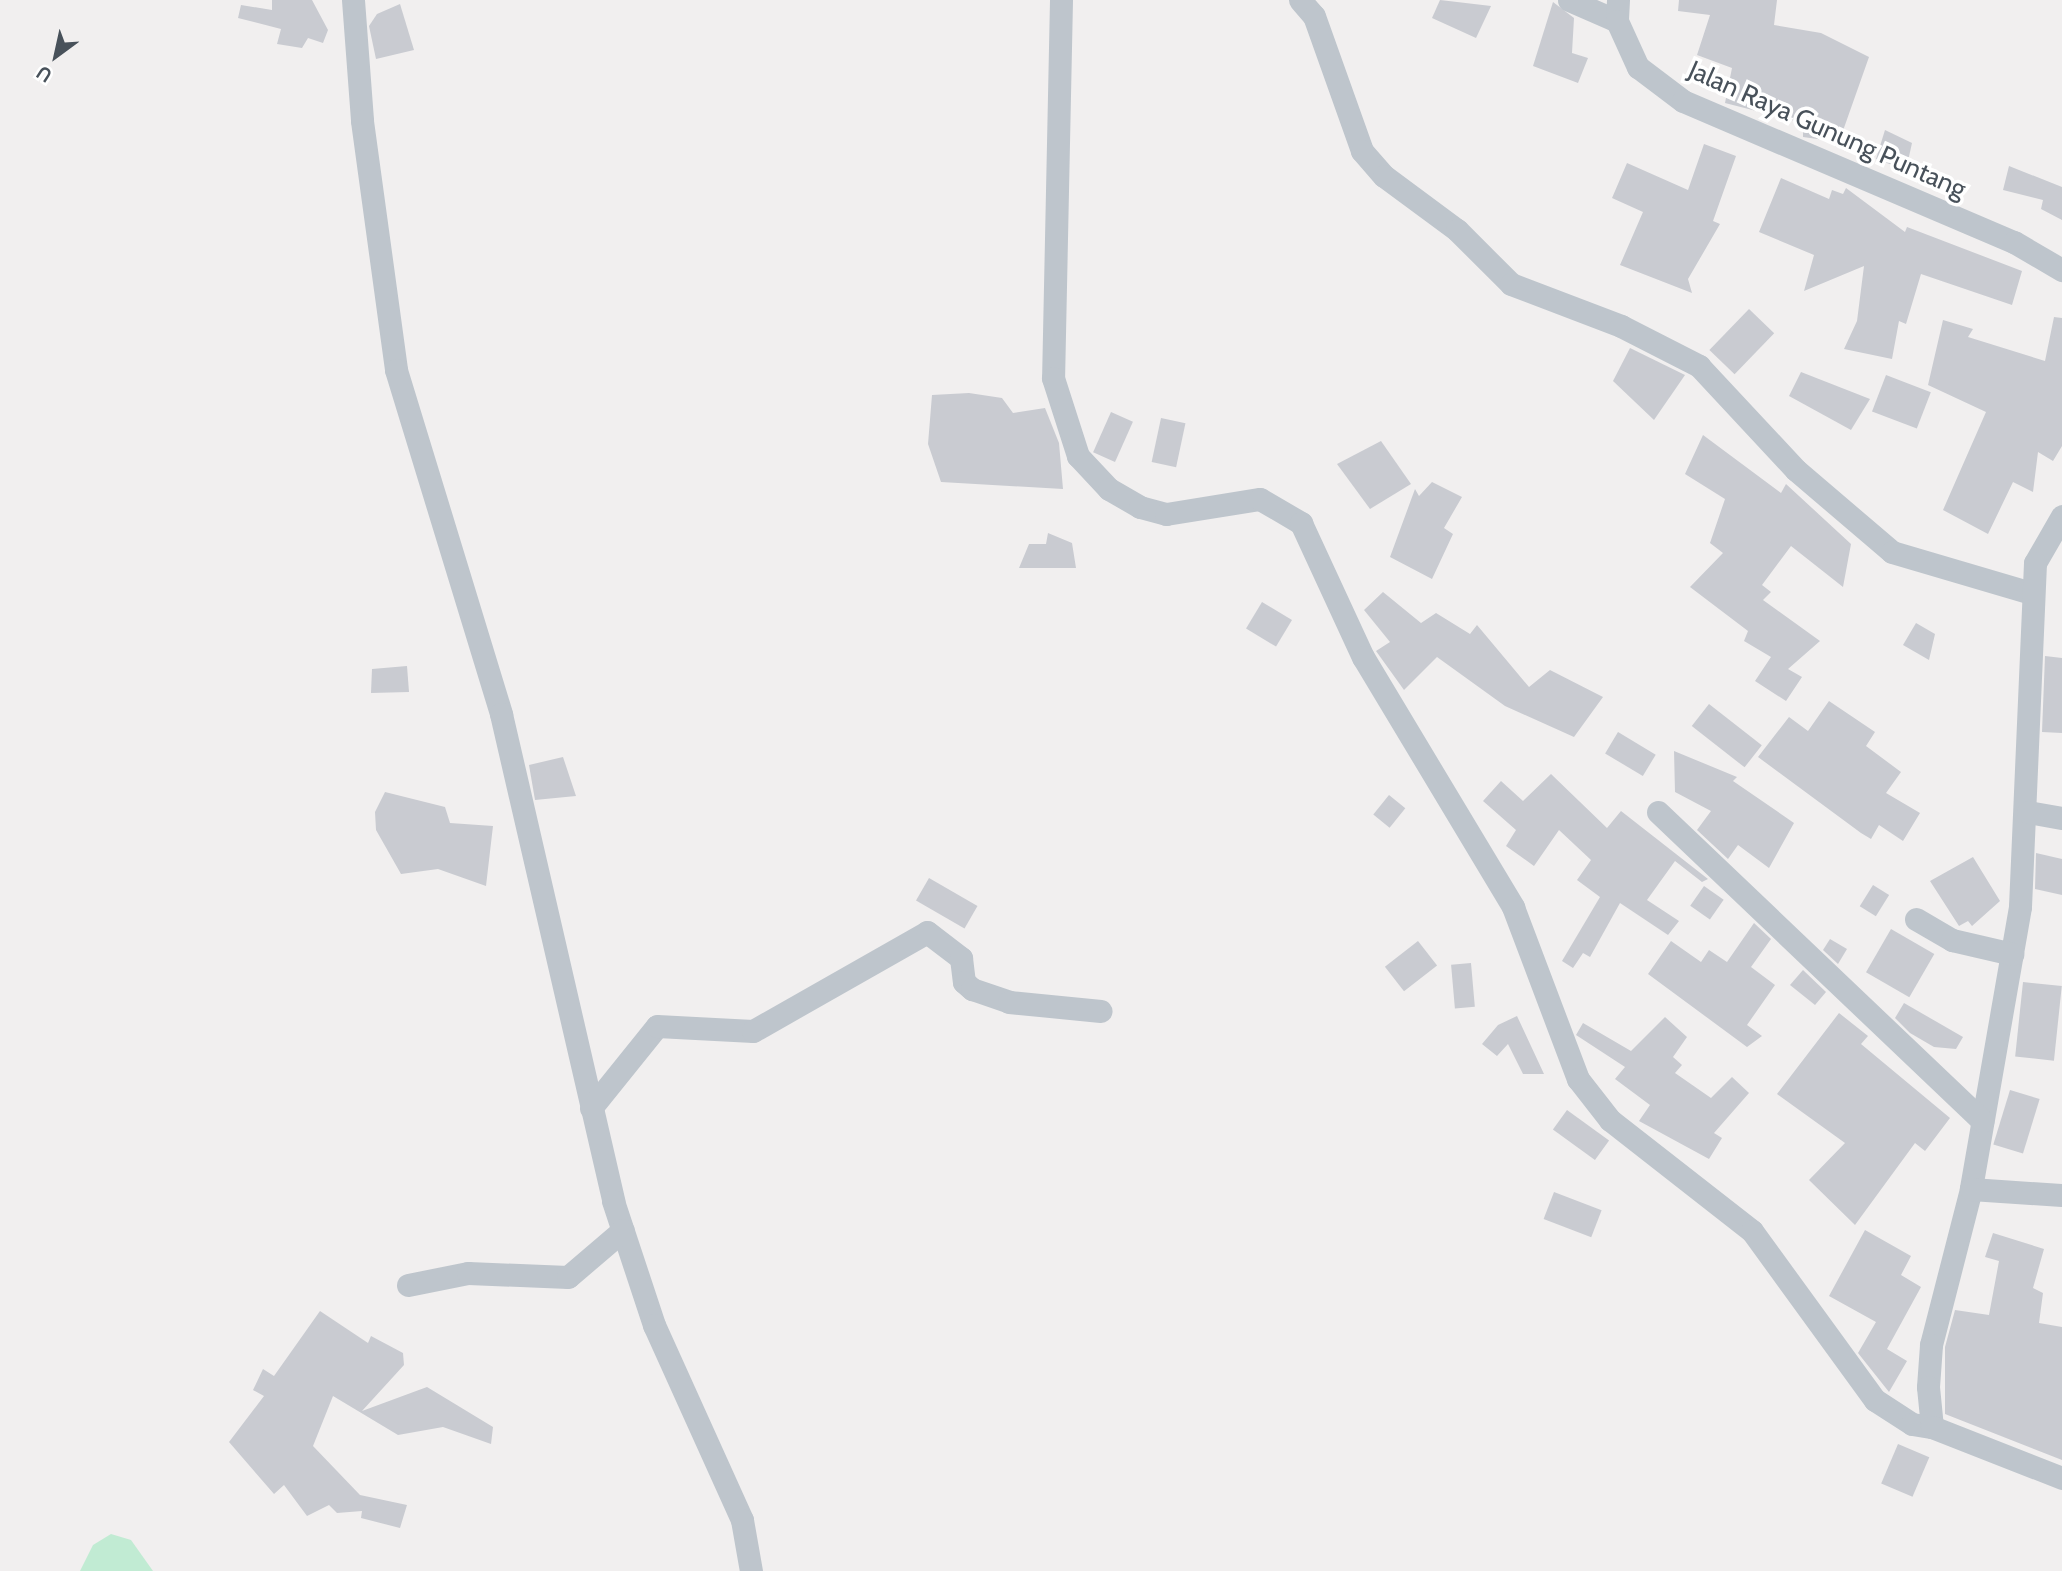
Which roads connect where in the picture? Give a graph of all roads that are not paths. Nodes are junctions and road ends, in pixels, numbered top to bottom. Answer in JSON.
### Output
{"nodes":[{"id":1,"x":354,"y":0,"type":"edge"},
{"id":2,"x":1061,"y":0,"type":"edge"},
{"id":3,"x":1300,"y":0,"type":"edge"},
{"id":4,"x":1569,"y":0,"type":"edge"},
{"id":5,"x":1618,"y":10,"type":"edge"},
{"id":6,"x":2062,"y":270,"type":"edge"},
{"id":7,"x":2062,"y":516,"type":"edge"},
{"id":8,"x":2031,"y":593,"type":"junction"},
{"id":9,"x":1658,"y":812,"type":"dead end"},
{"id":10,"x":2028,"y":812,"type":"junction"},
{"id":11,"x":2062,"y":818,"type":"edge"},
{"id":12,"x":1916,"y":919,"type":"dead end"},
{"id":13,"x":2012,"y":954,"type":"junction"},
{"id":14,"x":1101,"y":1011,"type":"dead end"},
{"id":15,"x":591,"y":1108,"type":"junction"},
{"id":16,"x":1982,"y":1121,"type":"junction"},
{"id":17,"x":1971,"y":1189,"type":"junction"},
{"id":18,"x":2062,"y":1195,"type":"edge"},
{"id":19,"x":623,"y":1230,"type":"junction"},
{"id":20,"x":408,"y":1285,"type":"dead end"},
{"id":21,"x":1932,"y":1427,"type":"junction"},
{"id":22,"x":2062,"y":1478,"type":"edge"},
{"id":23,"x":751,"y":1571,"type":"edge"}],
"edges":[{"from":1,"to":15,"type":"street"},
{"from":2,"to":21,"type":"street"},
{"from":3,"to":8,"type":"street"},
{"from":4,"to":5,"type":"street"},
{"from":5,"to":6,"type":"street","name":"Jalan Raya Gunung Puntang"},
{"from":7,"to":8,"type":"street"},
{"from":8,"to":10,"type":"street"},
{"from":9,"to":16,"type":"street"},
{"from":10,"to":11,"type":"street"},
{"from":10,"to":13,"type":"street"},
{"from":12,"to":13,"type":"street"},
{"from":13,"to":16,"type":"street"},
{"from":14,"to":15,"type":"street"},
{"from":15,"to":19,"type":"street"},
{"from":16,"to":17,"type":"street"},
{"from":17,"to":18,"type":"street"},
{"from":17,"to":21,"type":"street"},
{"from":19,"to":20,"type":"street"},
{"from":19,"to":23,"type":"street"},
{"from":21,"to":22,"type":"street"}]}
